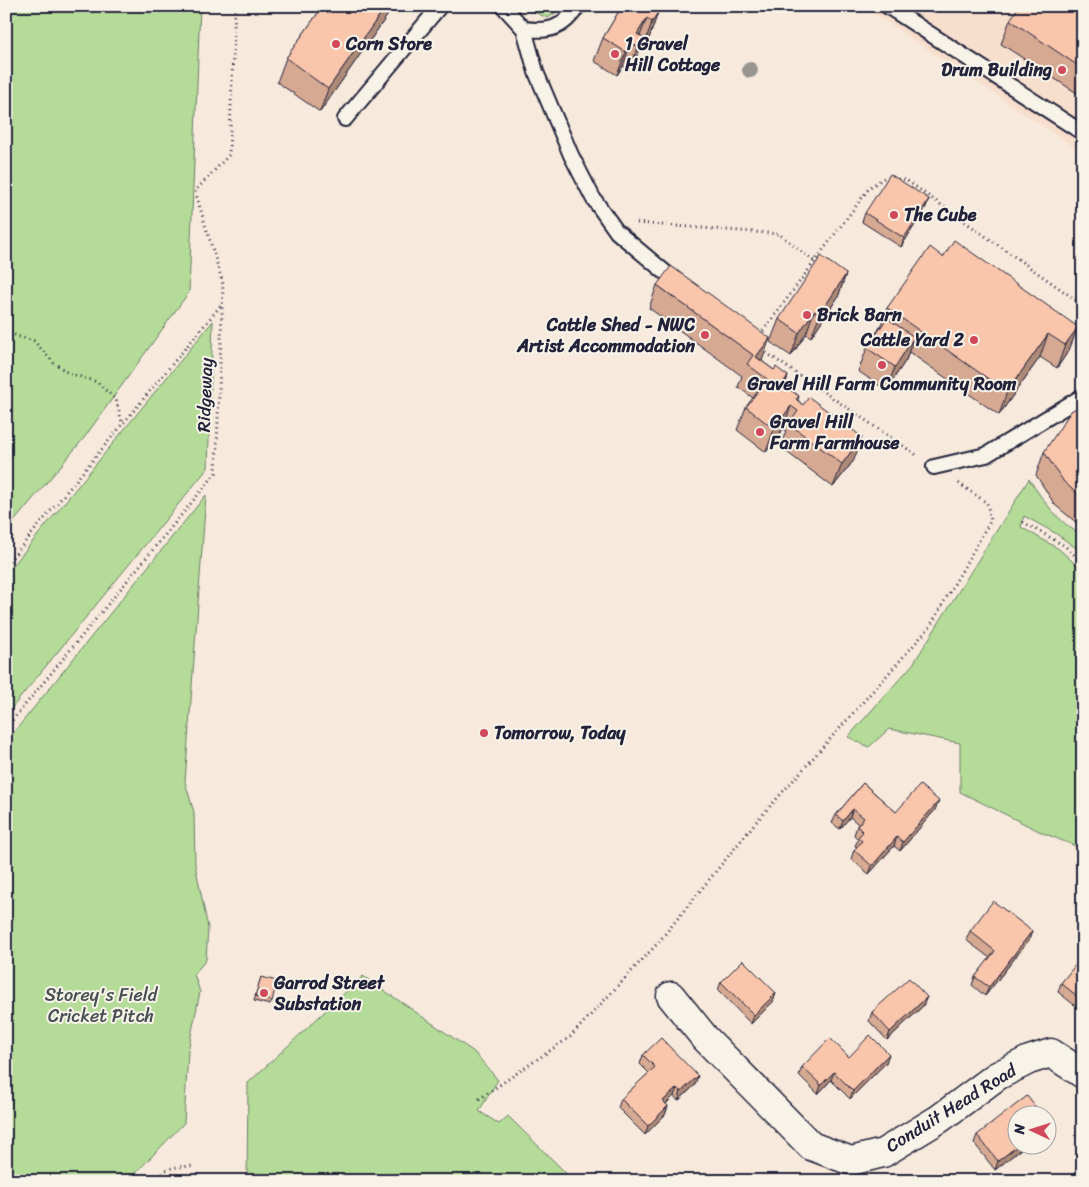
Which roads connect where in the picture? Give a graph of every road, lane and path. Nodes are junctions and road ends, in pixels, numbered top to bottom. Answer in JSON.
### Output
{"nodes":[{"id":1,"x":235,"y":6,"type":"edge"},
{"id":2,"x":440,"y":6,"type":"edge"},
{"id":3,"x":503,"y":6,"type":"edge"},
{"id":4,"x":578,"y":6,"type":"edge"},
{"id":5,"x":887,"y":6,"type":"edge"},
{"id":6,"x":524,"y":29,"type":"junction"},
{"id":7,"x":345,"y":119,"type":"dead end"},
{"id":8,"x":1083,"y":133,"type":"edge"},
{"id":9,"x":608,"y":221,"type":"junction"},
{"id":10,"x":814,"y":261,"type":"junction"},
{"id":11,"x":693,"y":294,"type":"edge"},
{"id":12,"x":222,"y":304,"type":"junction"},
{"id":13,"x":1083,"y":305,"type":"edge"},
{"id":14,"x":6,"y":329,"type":"edge"},
{"id":15,"x":760,"y":336,"type":"edge"},
{"id":16,"x":754,"y":344,"type":"edge"},
{"id":17,"x":1083,"y":396,"type":"edge"},
{"id":18,"x":122,"y":422,"type":"junction"},
{"id":19,"x":934,"y":466,"type":"junction"},
{"id":20,"x":1023,"y":522,"type":"dead end"},
{"id":21,"x":1083,"y":563,"type":"edge"},
{"id":22,"x":6,"y":565,"type":"edge"},
{"id":23,"x":6,"y":728,"type":"edge"},
{"id":24,"x":671,"y":996,"type":"dead end"},
{"id":25,"x":1083,"y":1074,"type":"edge"},
{"id":26,"x":479,"y":1099,"type":"dead end"},
{"id":27,"x":195,"y":1166,"type":"dead end"},
{"id":28,"x":156,"y":1181,"type":"edge"}],
"edges":[{"from":1,"to":12,"type":"path","name":"Ridgeway"},
{"from":2,"to":7,"type":"lane"},
{"from":3,"to":6,"type":"lane"},
{"from":4,"to":6,"type":"lane"},
{"from":5,"to":8,"type":"lane"},
{"from":6,"to":9,"type":"lane"},
{"from":9,"to":10,"type":"path"},
{"from":9,"to":11,"type":"lane"},
{"from":10,"to":13,"type":"path"},
{"from":10,"to":15,"type":"path"},
{"from":12,"to":18,"type":"path"},
{"from":12,"to":23,"type":"path","name":"Ridgeway"},
{"from":14,"to":18,"type":"path"},
{"from":16,"to":19,"type":"path"},
{"from":17,"to":19,"type":"lane"},
{"from":18,"to":22,"type":"path"},
{"from":19,"to":26,"type":"path"},
{"from":20,"to":21,"type":"path"},
{"from":24,"to":25,"type":"street","name":"Conduit Head Road"},
{"from":27,"to":28,"type":"path"}]}
